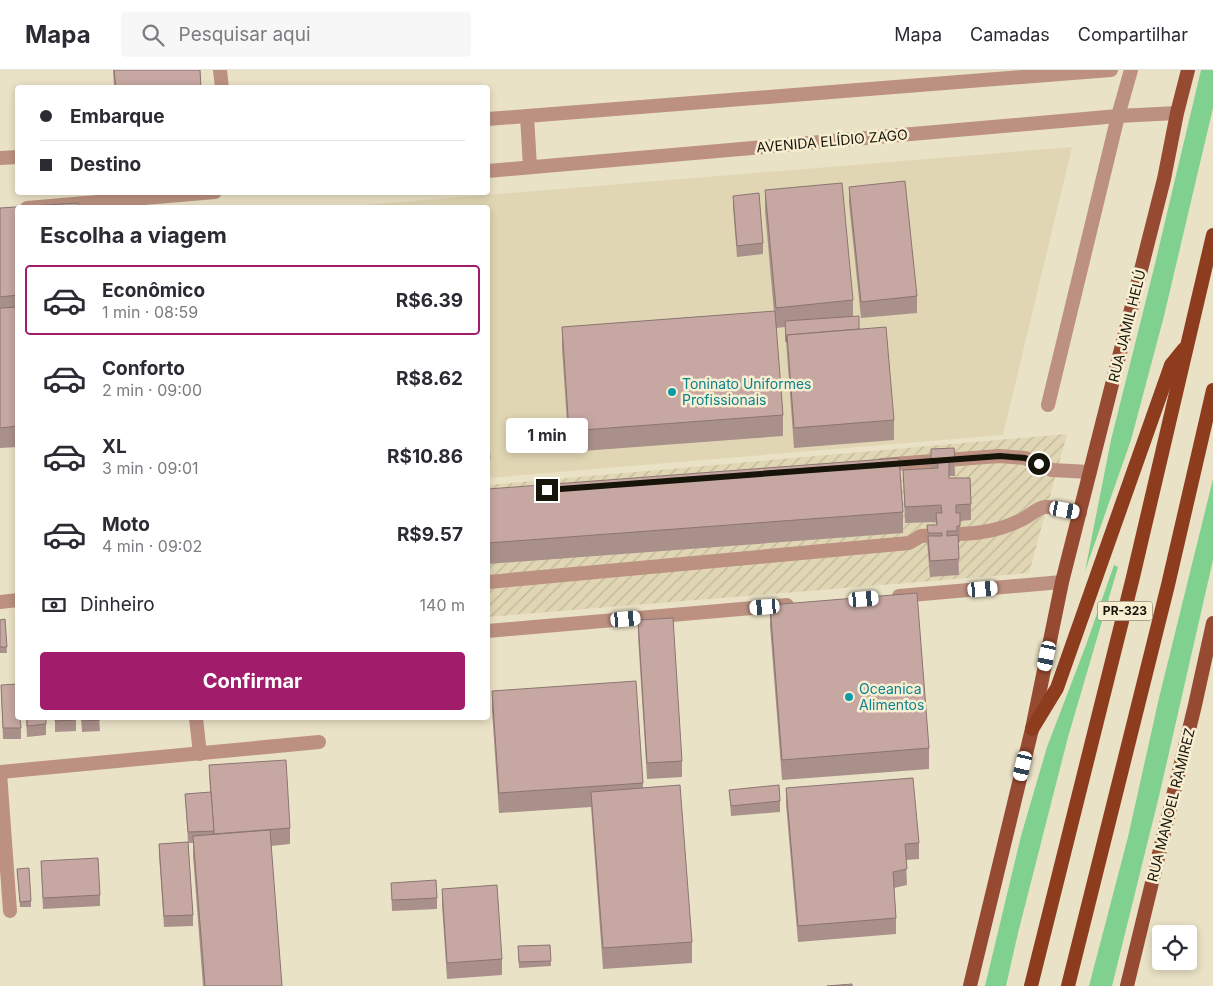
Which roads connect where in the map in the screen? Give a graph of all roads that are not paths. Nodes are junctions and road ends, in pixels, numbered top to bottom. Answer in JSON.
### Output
{"nodes":[{"id":1,"x":220,"y":70,"type":"edge"},
{"id":2,"x":1111,"y":70,"type":"edge"},
{"id":3,"x":1131,"y":70,"type":"edge"},
{"id":4,"x":1188,"y":70,"type":"edge"},
{"id":5,"x":222,"y":85,"type":"edge"},
{"id":6,"x":1177,"y":113,"type":"junction"},
{"id":7,"x":527,"y":116,"type":"junction"},
{"id":8,"x":1118,"y":116,"type":"junction"},
{"id":9,"x":490,"y":119,"type":"edge"},
{"id":10,"x":15,"y":157,"type":"edge"},
{"id":11,"x":0,"y":158,"type":"edge"},
{"id":12,"x":530,"y":167,"type":"junction"},
{"id":13,"x":490,"y":171,"type":"edge"},
{"id":14,"x":180,"y":195,"type":"edge"},
{"id":15,"x":62,"y":205,"type":"edge"},
{"id":16,"x":1213,"y":235,"type":"edge"},
{"id":17,"x":1186,"y":347,"type":"junction"},
{"id":18,"x":1213,"y":390,"type":"edge"},
{"id":19,"x":1048,"y":405,"type":"dead end"},
{"id":20,"x":872,"y":466,"type":"edge"},
{"id":21,"x":1090,"y":472,"type":"junction"},
{"id":22,"x":1080,"y":513,"type":"junction"},
{"id":23,"x":960,"y":534,"type":"edge"},
{"id":24,"x":937,"y":535,"type":"edge"},
{"id":25,"x":490,"y":582,"type":"edge"},
{"id":26,"x":1062,"y":582,"type":"junction"},
{"id":27,"x":884,"y":597,"type":"edge"},
{"id":28,"x":15,"y":600,"type":"edge"},
{"id":29,"x":0,"y":602,"type":"edge"},
{"id":30,"x":804,"y":604,"type":"edge"},
{"id":31,"x":1213,"y":623,"type":"edge"},
{"id":32,"x":490,"y":631,"type":"edge"},
{"id":33,"x":196,"y":720,"type":"edge"},
{"id":34,"x":1032,"y":730,"type":"junction"},
{"id":35,"x":320,"y":742,"type":"dead end"},
{"id":36,"x":200,"y":754,"type":"junction"},
{"id":37,"x":0,"y":773,"type":"edge"},
{"id":38,"x":10,"y":911,"type":"dead end"},
{"id":39,"x":970,"y":986,"type":"edge"},
{"id":40,"x":1031,"y":986,"type":"edge"},
{"id":41,"x":1068,"y":986,"type":"edge"},
{"id":42,"x":1127,"y":986,"type":"edge"}],
"edges":[{"from":1,"to":5,"type":"street"},
{"from":2,"to":7,"type":"street"},
{"from":3,"to":8,"type":"street"},
{"from":4,"to":6,"type":"main road","name":"RUA JAMIL HELÚ"},
{"from":6,"to":8,"type":"street","name":"AVENIDA ELÍDIO ZAGO"},
{"from":6,"to":21,"type":"main road","name":"RUA JAMIL HELÚ"},
{"from":7,"to":9,"type":"street"},
{"from":7,"to":12,"type":"street"},
{"from":8,"to":12,"type":"street","name":"AVENIDA ELÍDIO ZAGO"},
{"from":8,"to":19,"type":"street"},
{"from":10,"to":11,"type":"street"},
{"from":12,"to":13,"type":"street","name":"AVENIDA ELÍDIO ZAGO"},
{"from":14,"to":15,"type":"street"},
{"from":16,"to":17,"type":"highway","number":"PR-323"},
{"from":17,"to":34,"type":"highway"},
{"from":17,"to":40,"type":"highway","number":"PR-323"},
{"from":18,"to":41,"type":"highway","number":"PR-323"},
{"from":20,"to":21,"type":"street"},
{"from":21,"to":22,"type":"main road","name":"RUA JAMIL HELÚ"},
{"from":22,"to":23,"type":"street"},
{"from":22,"to":26,"type":"main road","name":"RUA JAMIL HELÚ"},
{"from":24,"to":25,"type":"street"},
{"from":26,"to":27,"type":"street"},
{"from":26,"to":34,"type":"main road","name":"RUA JAMIL HELÚ"},
{"from":28,"to":29,"type":"street"},
{"from":30,"to":32,"type":"street"},
{"from":31,"to":42,"type":"main road","name":"RUA MANOEL RAMIREZ"},
{"from":33,"to":36,"type":"street"},
{"from":34,"to":39,"type":"main road","name":"RUA JAMIL HELÚ"},
{"from":35,"to":36,"type":"street"},
{"from":36,"to":37,"type":"street"},
{"from":37,"to":38,"type":"street"}]}
